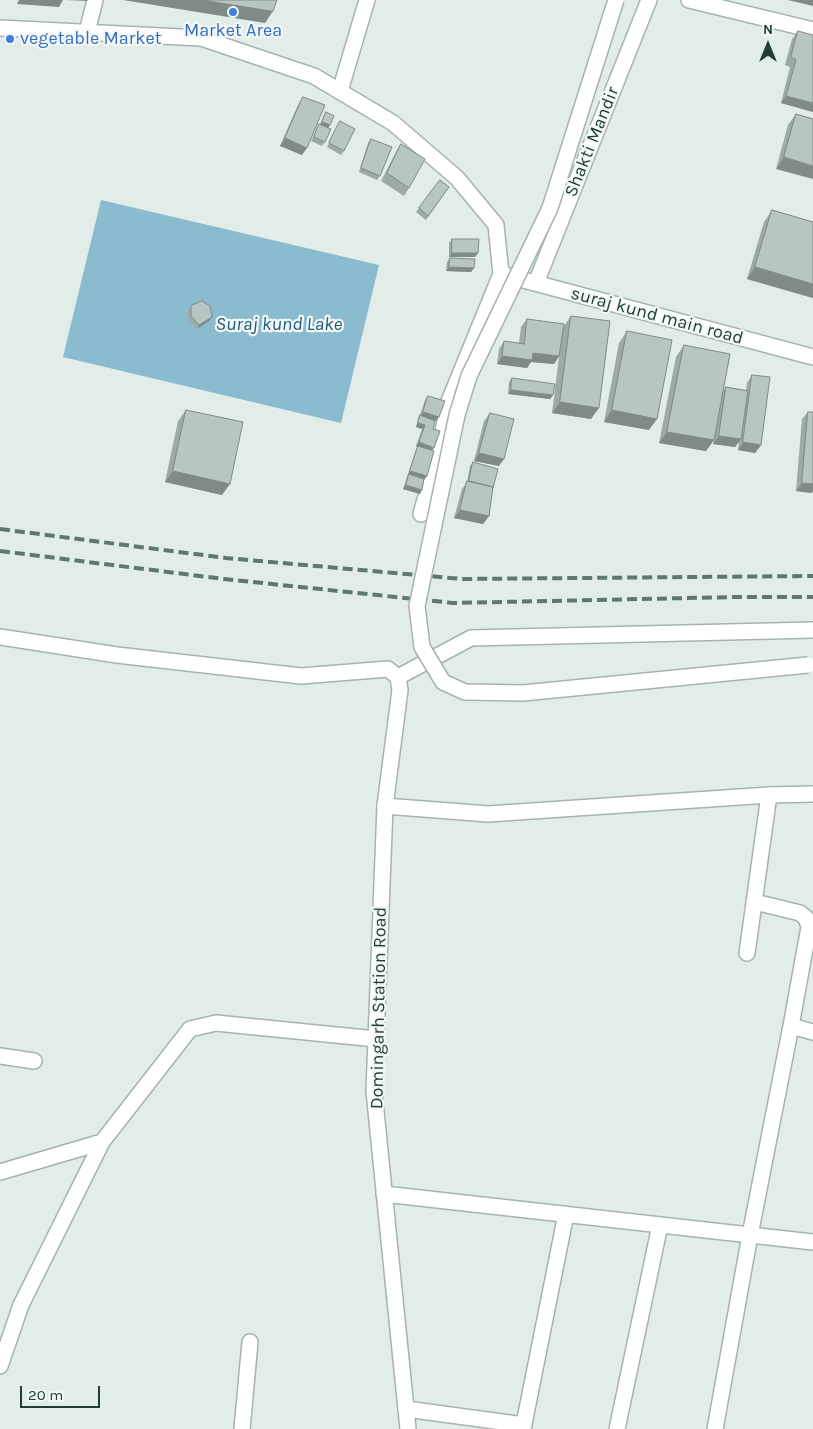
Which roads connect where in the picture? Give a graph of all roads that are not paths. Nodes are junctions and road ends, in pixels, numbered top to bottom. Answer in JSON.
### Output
{"nodes":[{"id":1,"x":95,"y":0,"type":"edge"},
{"id":2,"x":367,"y":0,"type":"edge"},
{"id":3,"x":616,"y":0,"type":"edge"},
{"id":4,"x":649,"y":0,"type":"edge"},
{"id":5,"x":689,"y":0,"type":"edge"},
{"id":6,"x":0,"y":28,"type":"edge"},
{"id":7,"x":813,"y":30,"type":"edge"},
{"id":8,"x":87,"y":32,"type":"junction"},
{"id":9,"x":340,"y":91,"type":"junction"},
{"id":10,"x":500,"y":274,"type":"junction"},
{"id":11,"x":536,"y":283,"type":"junction"},
{"id":12,"x":813,"y":357,"type":"edge"},
{"id":13,"x":421,"y":514,"type":"dead end"},
{"id":14,"x":813,"y":630,"type":"edge"},
{"id":15,"x":0,"y":637,"type":"edge"},
{"id":16,"x":811,"y":665,"type":"edge"},
{"id":17,"x":398,"y":677,"type":"junction"},
{"id":18,"x":813,"y":794,"type":"edge"},
{"id":19,"x":769,"y":795,"type":"junction"},
{"id":20,"x":385,"y":806,"type":"junction"},
{"id":21,"x":755,"y":902,"type":"junction"},
{"id":22,"x":747,"y":953,"type":"dead end"},
{"id":23,"x":791,"y":1026,"type":"junction"},
{"id":24,"x":813,"y":1032,"type":"edge"},
{"id":25,"x":376,"y":1039,"type":"junction"},
{"id":26,"x":0,"y":1056,"type":"edge"},
{"id":27,"x":34,"y":1061,"type":"dead end"},
{"id":28,"x":102,"y":1142,"type":"junction"},
{"id":29,"x":0,"y":1172,"type":"edge"},
{"id":30,"x":384,"y":1194,"type":"junction"},
{"id":31,"x":566,"y":1214,"type":"junction"},
{"id":32,"x":660,"y":1225,"type":"junction"},
{"id":33,"x":750,"y":1235,"type":"junction"},
{"id":34,"x":813,"y":1242,"type":"edge"},
{"id":35,"x":250,"y":1342,"type":"dead end"},
{"id":36,"x":0,"y":1366,"type":"edge"},
{"id":37,"x":406,"y":1408,"type":"junction"},
{"id":38,"x":524,"y":1427,"type":"edge"},
{"id":39,"x":242,"y":1429,"type":"edge"},
{"id":40,"x":408,"y":1429,"type":"edge"},
{"id":41,"x":617,"y":1429,"type":"edge"},
{"id":42,"x":716,"y":1429,"type":"edge"}],
"edges":[{"from":1,"to":8,"type":"street"},
{"from":2,"to":9,"type":"street"},
{"from":3,"to":16,"type":"street","bridge":true},
{"from":4,"to":11,"type":"street","name":"Shakti Mandir"},
{"from":5,"to":7,"type":"street"},
{"from":6,"to":8,"type":"street"},
{"from":8,"to":9,"type":"street"},
{"from":9,"to":10,"type":"street"},
{"from":10,"to":11,"type":"street","name":"suraj kund main road"},
{"from":10,"to":13,"type":"street"},
{"from":11,"to":12,"type":"street","name":"suraj kund main road"},
{"from":14,"to":17,"type":"street"},
{"from":15,"to":17,"type":"street"},
{"from":17,"to":20,"type":"street","name":"Domingarh Station Road"},
{"from":18,"to":19,"type":"street"},
{"from":19,"to":20,"type":"street"},
{"from":19,"to":21,"type":"street"},
{"from":20,"to":25,"type":"street","name":"Domingarh Station Road"},
{"from":21,"to":22,"type":"street"},
{"from":21,"to":23,"type":"street"},
{"from":23,"to":24,"type":"street"},
{"from":23,"to":33,"type":"street"},
{"from":25,"to":28,"type":"street"},
{"from":25,"to":30,"type":"street","name":"Domingarh Station Road"},
{"from":26,"to":27,"type":"street"},
{"from":28,"to":29,"type":"street"},
{"from":28,"to":36,"type":"street"},
{"from":30,"to":31,"type":"street"},
{"from":30,"to":37,"type":"street","name":"Domingarh Station Road"},
{"from":31,"to":32,"type":"street"},
{"from":31,"to":38,"type":"street"},
{"from":32,"to":33,"type":"street"},
{"from":32,"to":41,"type":"street"},
{"from":33,"to":34,"type":"street"},
{"from":33,"to":42,"type":"street"},
{"from":35,"to":39,"type":"street"},
{"from":37,"to":38,"type":"street"},
{"from":37,"to":40,"type":"street","name":"Domingarh Station Road"}]}
